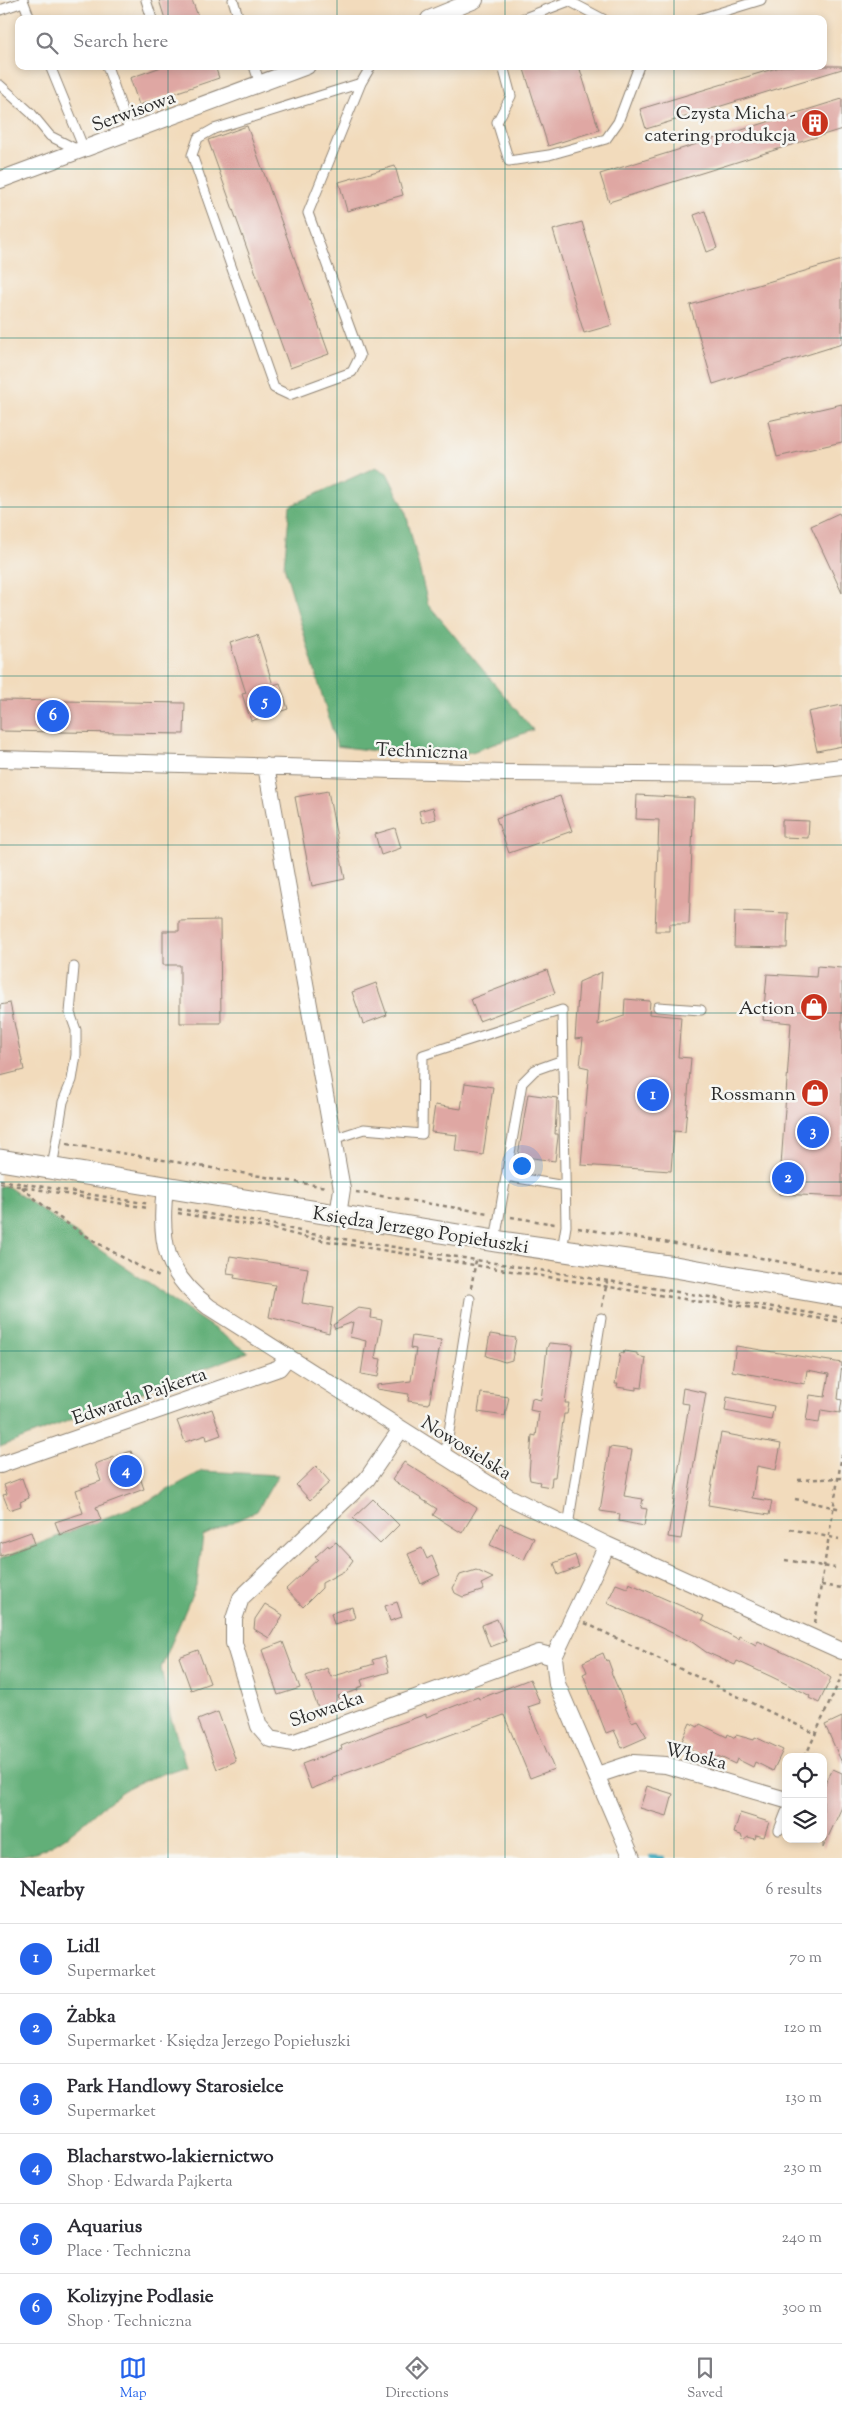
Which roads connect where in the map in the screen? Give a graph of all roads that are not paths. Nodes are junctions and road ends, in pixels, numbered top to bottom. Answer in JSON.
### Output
{"nodes":[{"id":1,"x":146,"y":0,"type":"edge"},
{"id":2,"x":232,"y":0,"type":"edge"},
{"id":3,"x":475,"y":0,"type":"edge"},
{"id":4,"x":761,"y":0,"type":"edge"},
{"id":5,"x":23,"y":1,"type":"edge"},
{"id":6,"x":568,"y":1,"type":"edge"},
{"id":7,"x":0,"y":10,"type":"edge"},
{"id":8,"x":28,"y":15,"type":"edge"},
{"id":9,"x":151,"y":15,"type":"edge"},
{"id":10,"x":238,"y":15,"type":"edge"},
{"id":11,"x":439,"y":15,"type":"edge"},
{"id":12,"x":532,"y":15,"type":"edge"},
{"id":13,"x":595,"y":15,"type":"edge"},
{"id":14,"x":712,"y":15,"type":"edge"},
{"id":15,"x":52,"y":70,"type":"edge"},
{"id":16,"x":108,"y":70,"type":"edge"},
{"id":17,"x":255,"y":70,"type":"edge"},
{"id":18,"x":297,"y":70,"type":"edge"},
{"id":19,"x":369,"y":70,"type":"edge"},
{"id":20,"x":504,"y":70,"type":"edge"},
{"id":21,"x":638,"y":70,"type":"edge"},
{"id":22,"x":361,"y":83,"type":"junction"},
{"id":23,"x":260,"y":84,"type":"junction"},
{"id":24,"x":0,"y":85,"type":"edge"},
{"id":25,"x":130,"y":132,"type":"junction"},
{"id":26,"x":82,"y":150,"type":"junction"},
{"id":27,"x":0,"y":180,"type":"edge"},
{"id":28,"x":0,"y":759,"type":"edge"},
{"id":29,"x":266,"y":766,"type":"junction"},
{"id":30,"x":842,"y":767,"type":"edge"},
{"id":31,"x":74,"y":967,"type":"dead end"},
{"id":32,"x":658,"y":1007,"type":"dead end"},
{"id":33,"x":701,"y":1010,"type":"dead end"},
{"id":34,"x":563,"y":1060,"type":"junction"},
{"id":35,"x":333,"y":1139,"type":"junction"},
{"id":36,"x":54,"y":1159,"type":"junction"},
{"id":37,"x":0,"y":1160,"type":"edge"},
{"id":38,"x":506,"y":1176,"type":"junction"},
{"id":39,"x":565,"y":1186,"type":"junction"},
{"id":40,"x":163,"y":1201,"type":"junction"},
{"id":41,"x":338,"y":1216,"type":"junction"},
{"id":42,"x":495,"y":1241,"type":"junction"},
{"id":43,"x":562,"y":1250,"type":"junction"},
{"id":44,"x":842,"y":1296,"type":"edge"},
{"id":45,"x":470,"y":1299,"type":"road end"},
{"id":46,"x":601,"y":1318,"type":"road end"},
{"id":47,"x":288,"y":1358,"type":"junction"},
{"id":48,"x":401,"y":1429,"type":"junction"},
{"id":49,"x":445,"y":1457,"type":"junction"},
{"id":50,"x":0,"y":1465,"type":"edge"},
{"id":51,"x":568,"y":1526,"type":"junction"},
{"id":52,"x":607,"y":1545,"type":"junction"},
{"id":53,"x":842,"y":1651,"type":"edge"},
{"id":54,"x":554,"y":1657,"type":"junction"},
{"id":55,"x":596,"y":1775,"type":"junction"},
{"id":56,"x":782,"y":1799,"type":"edge"},
{"id":57,"x":782,"y":1824,"type":"edge"},
{"id":58,"x":780,"y":1830,"type":"dead end"},
{"id":59,"x":632,"y":1858,"type":"edge"}],
"edges":[{"from":1,"to":9,"type":"lane"},
{"from":2,"to":10,"type":"lane"},
{"from":3,"to":11,"type":"street"},
{"from":4,"to":14,"type":"lane"},
{"from":5,"to":7,"type":"lane"},
{"from":5,"to":8,"type":"lane"},
{"from":6,"to":12,"type":"lane"},
{"from":6,"to":13,"type":"lane"},
{"from":15,"to":26,"type":"lane"},
{"from":16,"to":25,"type":"lane"},
{"from":17,"to":23,"type":"lane"},
{"from":18,"to":23,"type":"street","name":"Serwisowa"},
{"from":19,"to":22,"type":"lane"},
{"from":20,"to":21,"type":"lane"},
{"from":22,"to":22,"type":"lane"},
{"from":23,"to":25,"type":"street","name":"Serwisowa"},
{"from":24,"to":26,"type":"lane"},
{"from":25,"to":26,"type":"street","name":"Serwisowa"},
{"from":26,"to":27,"type":"street","name":"Serwisowa"},
{"from":28,"to":29,"type":"street","name":"Techniczna"},
{"from":29,"to":30,"type":"street","name":"Techniczna"},
{"from":29,"to":35,"type":"street"},
{"from":31,"to":36,"type":"lane"},
{"from":32,"to":33,"type":"lane"},
{"from":34,"to":35,"type":"lane"},
{"from":34,"to":38,"type":"lane"},
{"from":34,"to":39,"type":"lane"},
{"from":35,"to":41,"type":"street"},
{"from":36,"to":37,"type":"street","name":"Księdza Jerzego Popiełuszki"},
{"from":36,"to":40,"type":"street","name":"Księdza Jerzego Popiełuszki"},
{"from":38,"to":39,"type":"lane"},
{"from":38,"to":42,"type":"lane"},
{"from":39,"to":43,"type":"lane"},
{"from":40,"to":41,"type":"street","name":"Księdza Jerzego Popiełuszki"},
{"from":40,"to":47,"type":"street","name":"Nowosielska"},
{"from":41,"to":42,"type":"street","name":"Księdza Jerzego Popiełuszki"},
{"from":42,"to":43,"type":"street","name":"Księdza Jerzego Popiełuszki"},
{"from":43,"to":44,"type":"street","name":"Księdza Jerzego Popiełuszki"},
{"from":45,"to":49,"type":"lane"},
{"from":46,"to":51,"type":"lane"},
{"from":47,"to":48,"type":"street","name":"Nowosielska"},
{"from":47,"to":50,"type":"street","name":"Edwarda Pajkerta"},
{"from":48,"to":49,"type":"street","name":"Nowosielska"},
{"from":48,"to":54,"type":"street","name":"Słowacka"},
{"from":49,"to":51,"type":"street","name":"Nowosielska"},
{"from":51,"to":52,"type":"street","name":"Nowosielska"},
{"from":52,"to":53,"type":"street","name":"Nowosielska"},
{"from":52,"to":54,"type":"street"},
{"from":54,"to":55,"type":"street"},
{"from":55,"to":56,"type":"street","name":"Włoska"},
{"from":55,"to":59,"type":"street"},
{"from":57,"to":58,"type":"lane"}]}
